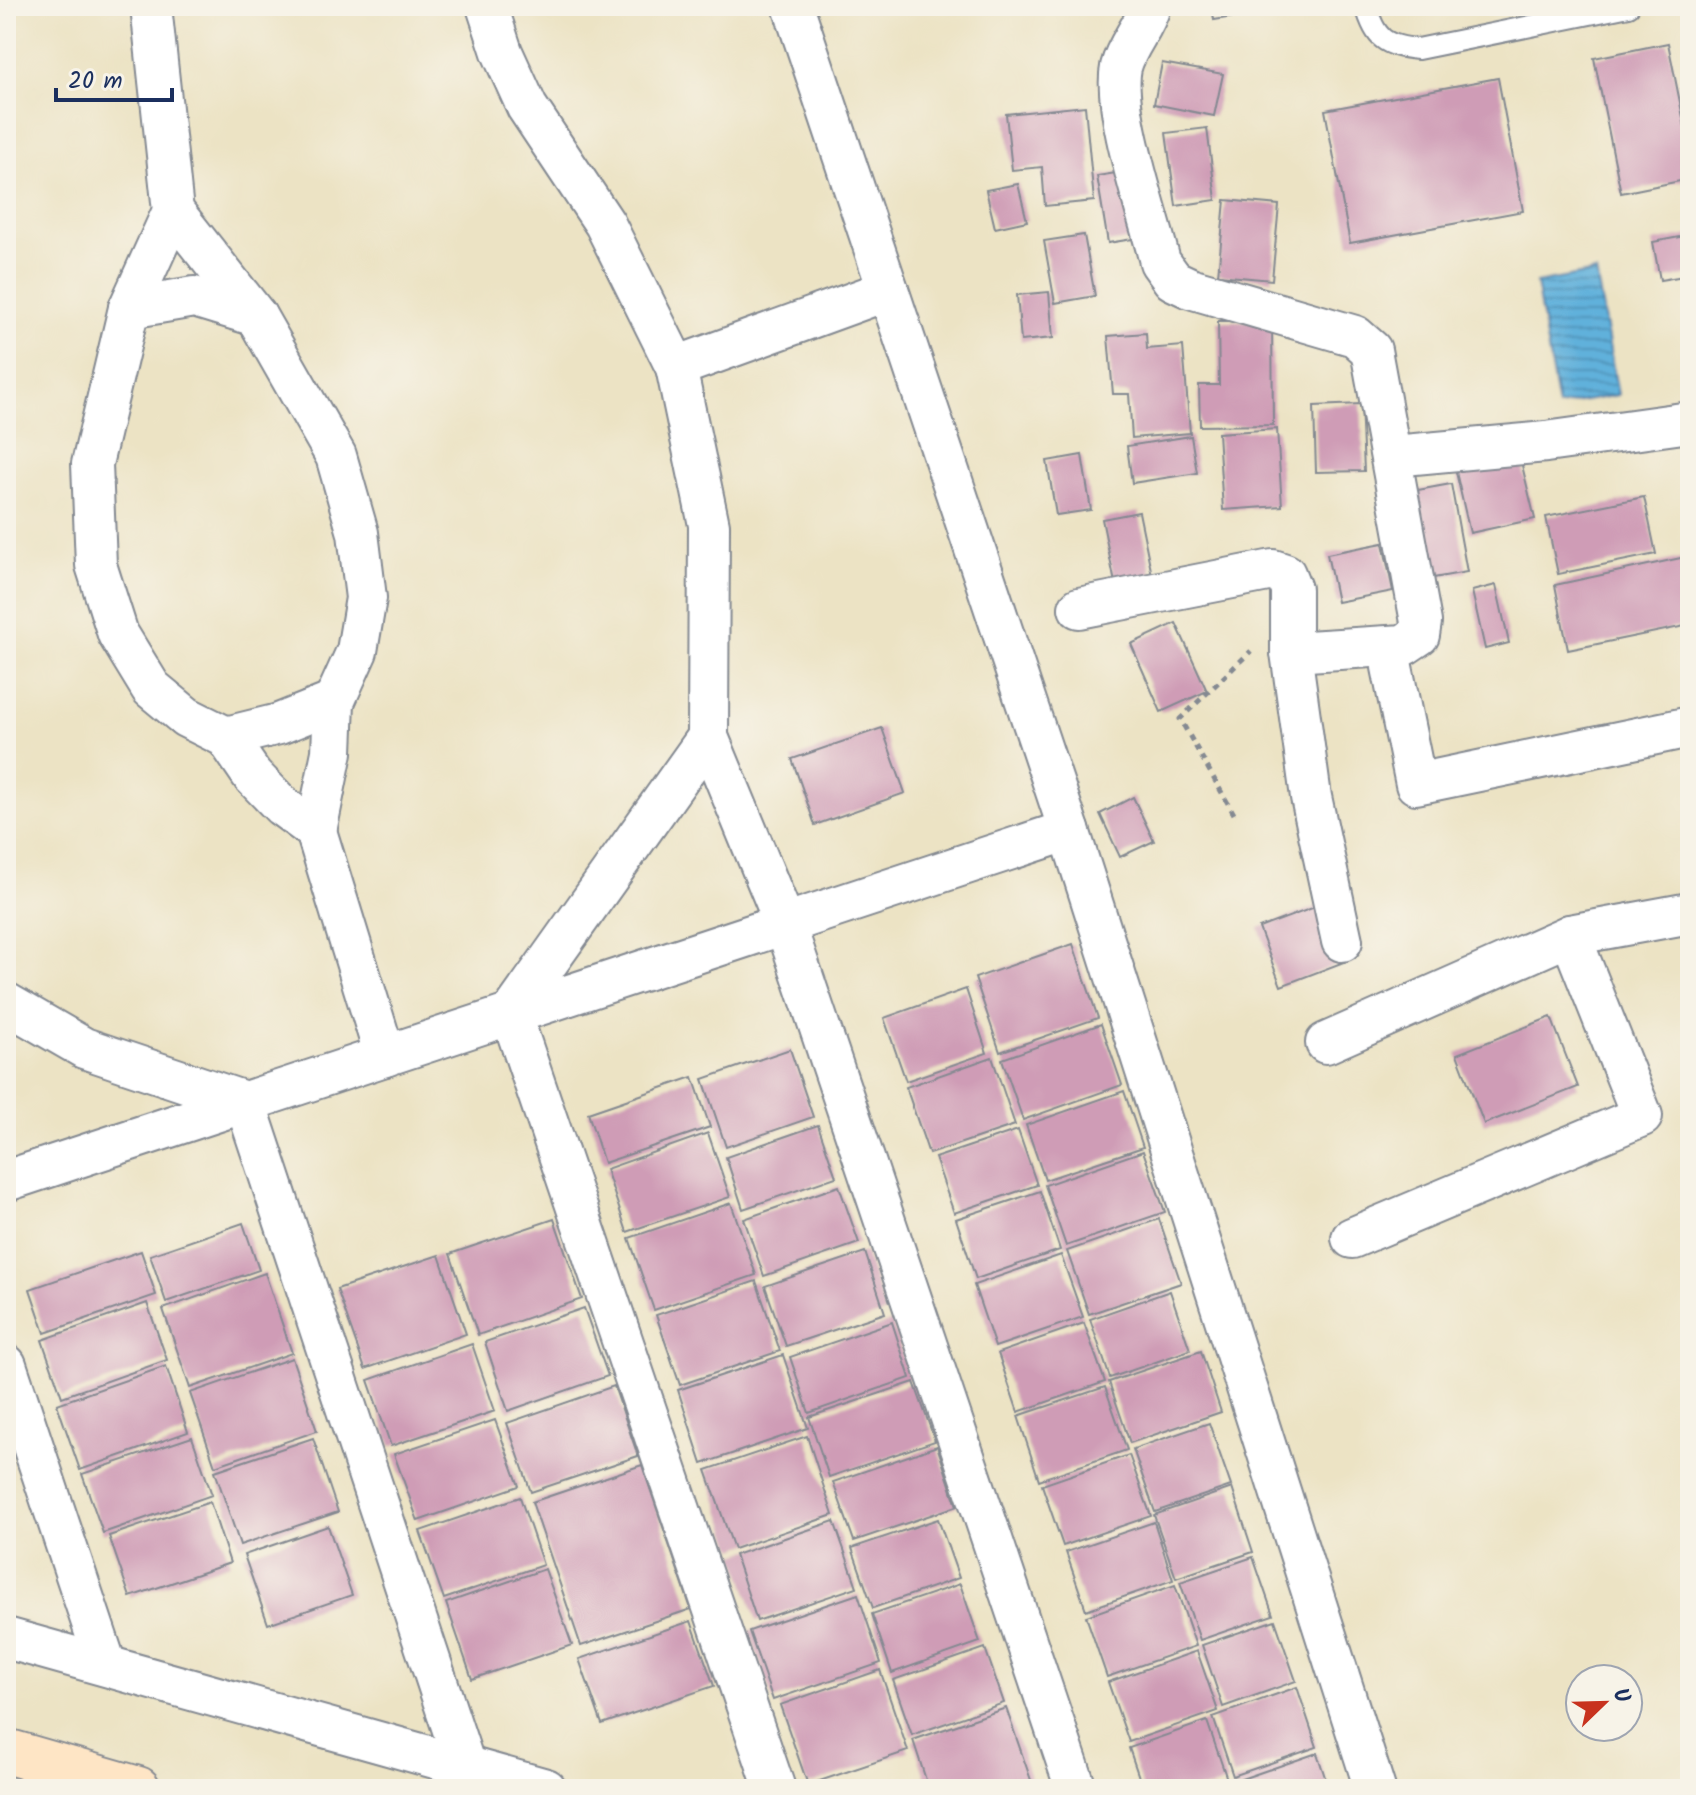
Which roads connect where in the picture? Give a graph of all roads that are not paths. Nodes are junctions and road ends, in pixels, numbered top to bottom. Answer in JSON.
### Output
{"nodes":[{"id":1,"x":151,"y":6,"type":"edge"},
{"id":2,"x":487,"y":6,"type":"edge"},
{"id":3,"x":793,"y":6,"type":"edge"},
{"id":4,"x":1150,"y":6,"type":"edge"},
{"id":5,"x":1366,"y":6,"type":"edge"},
{"id":6,"x":1629,"y":6,"type":"edge"},
{"id":7,"x":173,"y":211,"type":"junction"},
{"id":8,"x":888,"y":290,"type":"junction"},
{"id":9,"x":129,"y":308,"type":"junction"},
{"id":10,"x":256,"y":316,"type":"junction"},
{"id":11,"x":676,"y":367,"type":"junction"},
{"id":12,"x":1690,"y":422,"type":"edge"},
{"id":13,"x":1393,"y":456,"type":"junction"},
{"id":14,"x":1079,"y":608,"type":"dead end"},
{"id":15,"x":1291,"y":652,"type":"junction"},
{"id":16,"x":1392,"y":667,"type":"dead end"},
{"id":17,"x":334,"y":702,"type":"junction"},
{"id":18,"x":1690,"y":727,"type":"edge"},
{"id":19,"x":226,"y":737,"type":"junction"},
{"id":20,"x":708,"y":737,"type":"junction"},
{"id":21,"x":1069,"y":830,"type":"junction"},
{"id":22,"x":316,"y":831,"type":"junction"},
{"id":23,"x":1690,"y":913,"type":"edge"},
{"id":24,"x":785,"y":924,"type":"junction"},
{"id":25,"x":1570,"y":935,"type":"junction"},
{"id":26,"x":1342,"y":941,"type":"dead end"},
{"id":27,"x":6,"y":1003,"type":"edge"},
{"id":28,"x":511,"y":1014,"type":"junction"},
{"id":29,"x":1326,"y":1043,"type":"dead end"},
{"id":30,"x":385,"y":1056,"type":"junction"},
{"id":31,"x":245,"y":1102,"type":"junction"},
{"id":32,"x":6,"y":1181,"type":"edge"},
{"id":33,"x":1352,"y":1238,"type":"dead end"},
{"id":34,"x":6,"y":1365,"type":"edge"},
{"id":35,"x":6,"y":1638,"type":"edge"},
{"id":36,"x":106,"y":1665,"type":"junction"},
{"id":37,"x":6,"y":1751,"type":"edge"},
{"id":38,"x":465,"y":1766,"type":"junction"},
{"id":39,"x":138,"y":1789,"type":"edge"},
{"id":40,"x":546,"y":1789,"type":"edge"},
{"id":41,"x":775,"y":1789,"type":"edge"},
{"id":42,"x":1076,"y":1789,"type":"edge"},
{"id":43,"x":1375,"y":1789,"type":"edge"}],
"edges":[{"from":1,"to":7,"type":"street"},
{"from":2,"to":11,"type":"street"},
{"from":3,"to":8,"type":"street"},
{"from":4,"to":13,"type":"street"},
{"from":5,"to":6,"type":"lane"},
{"from":7,"to":9,"type":"street"},
{"from":7,"to":10,"type":"street"},
{"from":8,"to":11,"type":"street"},
{"from":8,"to":21,"type":"street"},
{"from":9,"to":10,"type":"street"},
{"from":9,"to":19,"type":"street"},
{"from":10,"to":17,"type":"street"},
{"from":11,"to":20,"type":"street"},
{"from":12,"to":13,"type":"street"},
{"from":13,"to":15,"type":"street"},
{"from":14,"to":15,"type":"street"},
{"from":15,"to":26,"type":"street"},
{"from":16,"to":18,"type":"street"},
{"from":17,"to":19,"type":"street"},
{"from":17,"to":22,"type":"street"},
{"from":19,"to":22,"type":"street"},
{"from":20,"to":24,"type":"street"},
{"from":20,"to":28,"type":"street"},
{"from":21,"to":24,"type":"street"},
{"from":21,"to":43,"type":"street"},
{"from":22,"to":30,"type":"street"},
{"from":23,"to":25,"type":"street"},
{"from":24,"to":28,"type":"street"},
{"from":24,"to":42,"type":"street"},
{"from":25,"to":29,"type":"street"},
{"from":25,"to":33,"type":"street"},
{"from":27,"to":31,"type":"street"},
{"from":28,"to":30,"type":"street"},
{"from":28,"to":41,"type":"street"},
{"from":30,"to":31,"type":"street"},
{"from":31,"to":32,"type":"street"},
{"from":31,"to":38,"type":"street"},
{"from":34,"to":36,"type":"street"},
{"from":35,"to":36,"type":"street"},
{"from":36,"to":38,"type":"street"},
{"from":37,"to":39,"type":"street"},
{"from":38,"to":40,"type":"street"}]}
